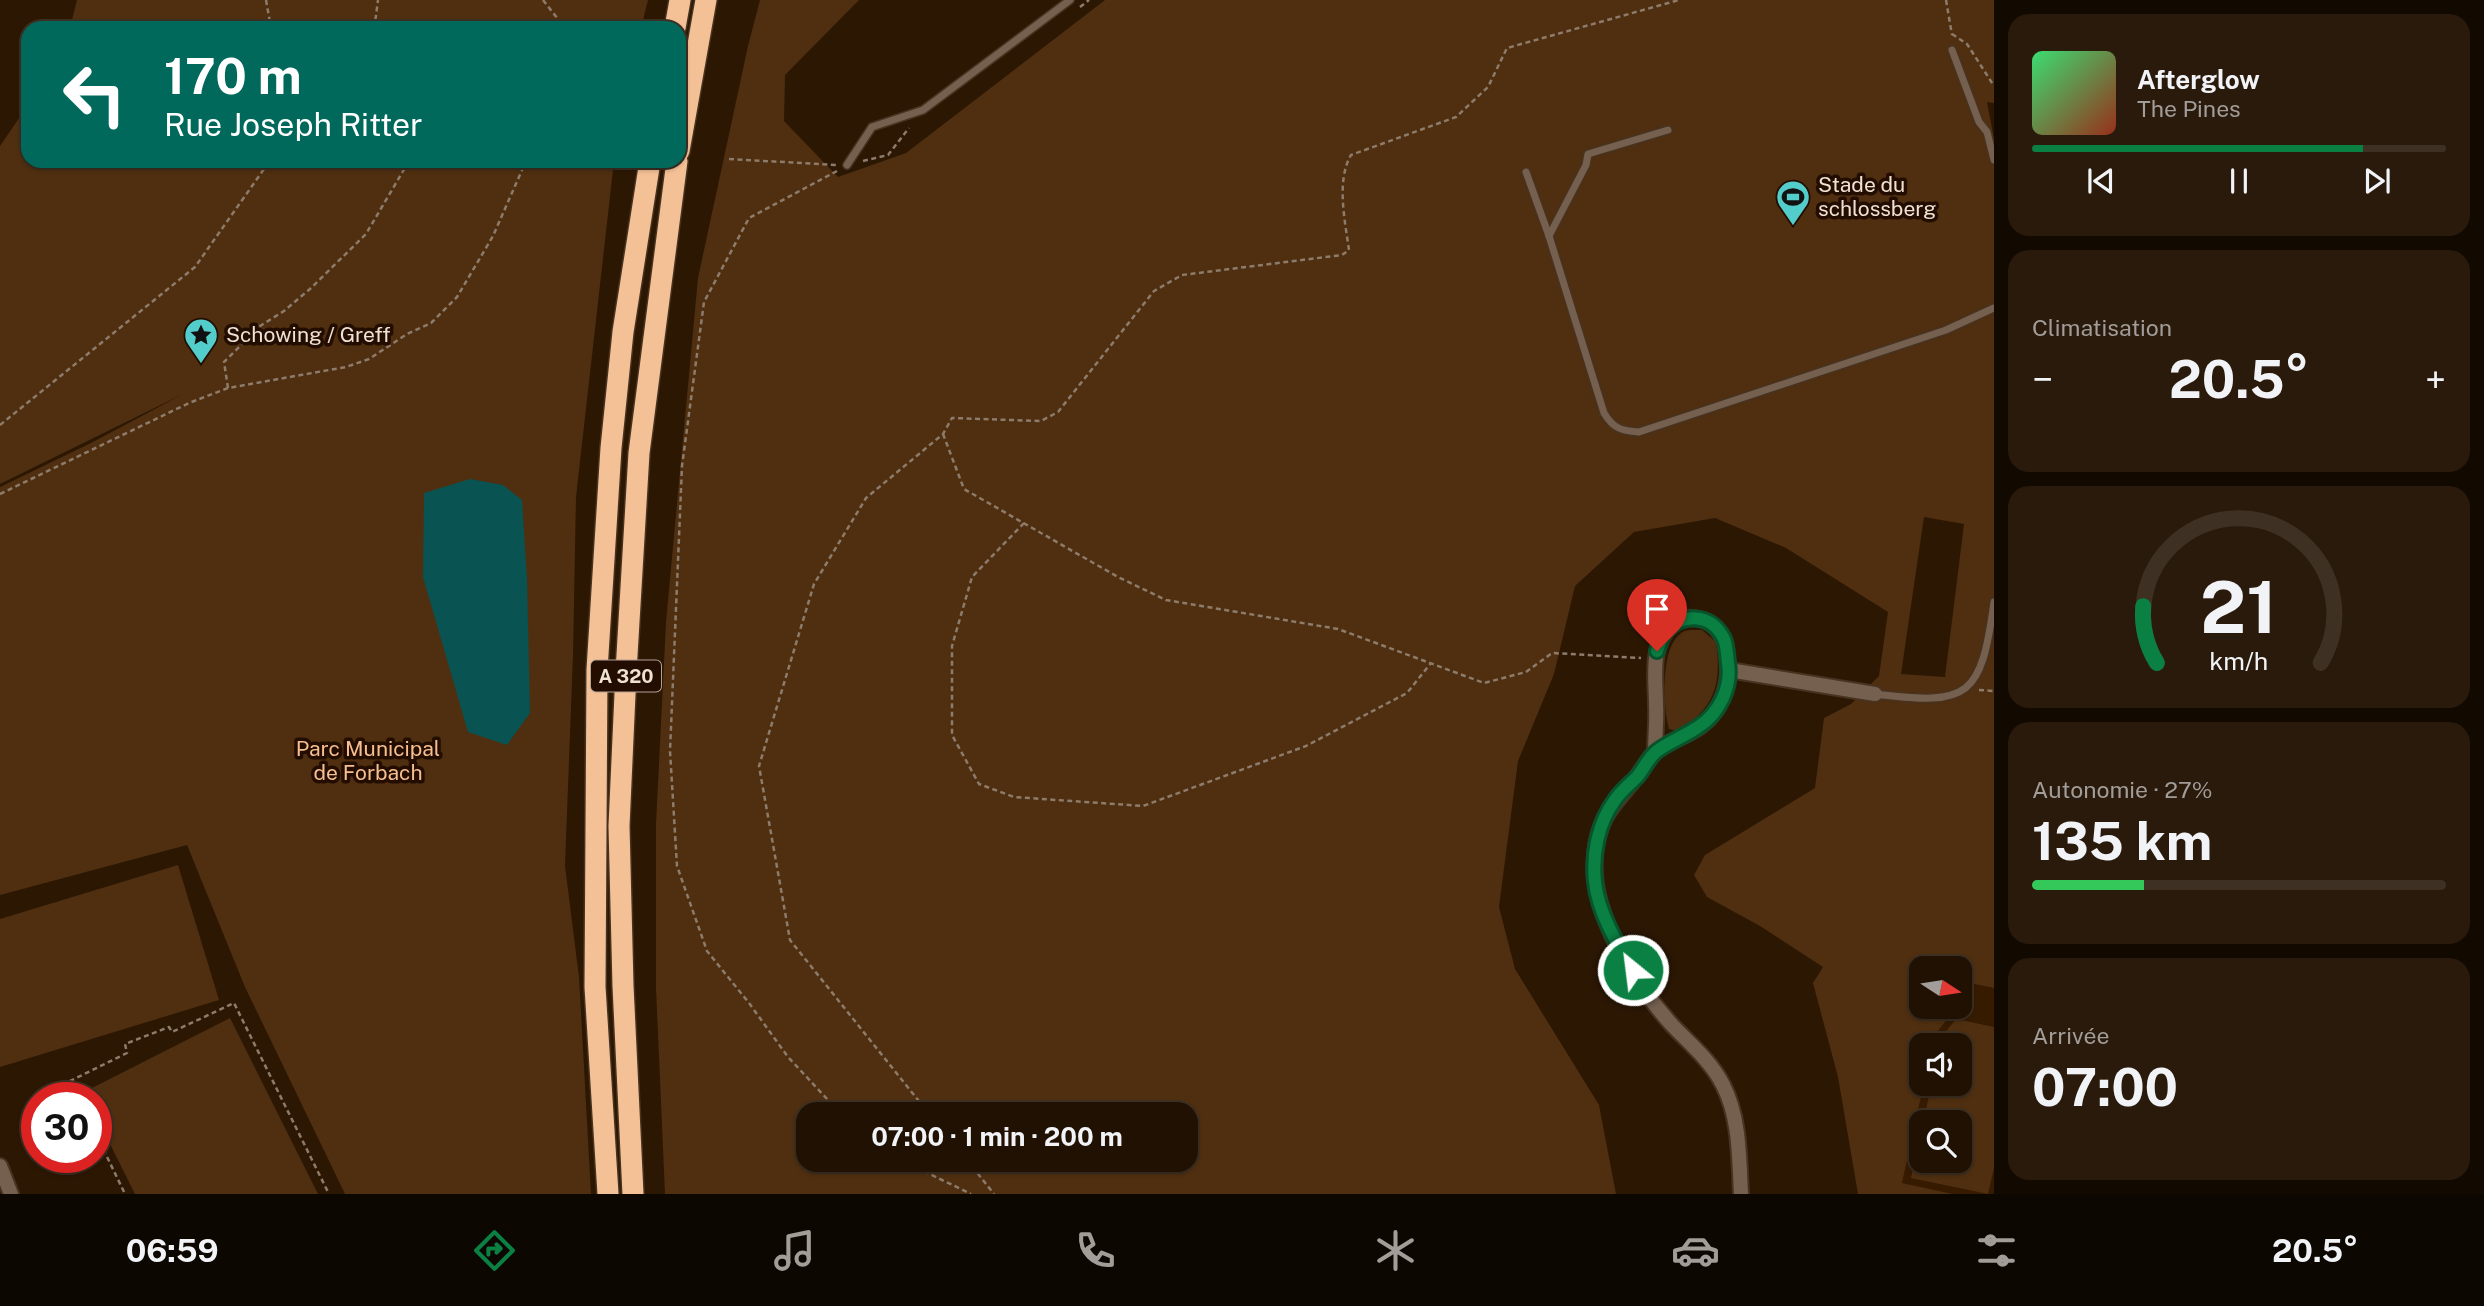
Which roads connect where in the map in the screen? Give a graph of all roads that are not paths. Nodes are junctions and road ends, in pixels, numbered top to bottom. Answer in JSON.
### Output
{"nodes":[{"id":1,"x":680,"y":0,"type":"edge"},
{"id":2,"x":706,"y":0,"type":"edge"},
{"id":3,"x":1070,"y":0,"type":"edge"},
{"id":4,"x":676,"y":21,"type":"edge"},
{"id":5,"x":1952,"y":50,"type":"road end"},
{"id":6,"x":686,"y":112,"type":"edge"},
{"id":7,"x":1668,"y":130,"type":"dead end"},
{"id":8,"x":1994,"y":160,"type":"edge"},
{"id":9,"x":847,"y":165,"type":"road end"},
{"id":10,"x":649,"y":168,"type":"edge"},
{"id":11,"x":676,"y":168,"type":"edge"},
{"id":12,"x":1526,"y":172,"type":"dead end"},
{"id":13,"x":1549,"y":236,"type":"junction"},
{"id":14,"x":1994,"y":308,"type":"edge"},
{"id":15,"x":1994,"y":602,"type":"edge"},
{"id":16,"x":1730,"y":670,"type":"junction"},
{"id":17,"x":1875,"y":694,"type":"joint"},
{"id":18,"x":1655,"y":752,"type":"junction"},
{"id":19,"x":0,"y":1166,"type":"edge"},
{"id":20,"x":11,"y":1194,"type":"edge"},
{"id":21,"x":608,"y":1194,"type":"edge"},
{"id":22,"x":633,"y":1194,"type":"edge"},
{"id":23,"x":1741,"y":1194,"type":"edge"}],
"edges":[{"from":1,"to":4,"type":"highway"},
{"from":2,"to":6,"type":"highway"},
{"from":3,"to":9,"type":"lane"},
{"from":5,"to":8,"type":"lane"},
{"from":7,"to":13,"type":"lane"},
{"from":10,"to":21,"type":"highway","number":"A 320"},
{"from":11,"to":22,"type":"highway","number":"A 320"},
{"from":12,"to":13,"type":"lane"},
{"from":13,"to":14,"type":"lane"},
{"from":15,"to":17,"type":"lane"},
{"from":16,"to":17,"type":"street"},
{"from":16,"to":18,"type":"street"},
{"from":16,"to":18,"type":"street"},
{"from":18,"to":23,"type":"street"},
{"from":19,"to":20,"type":"street"}]}
